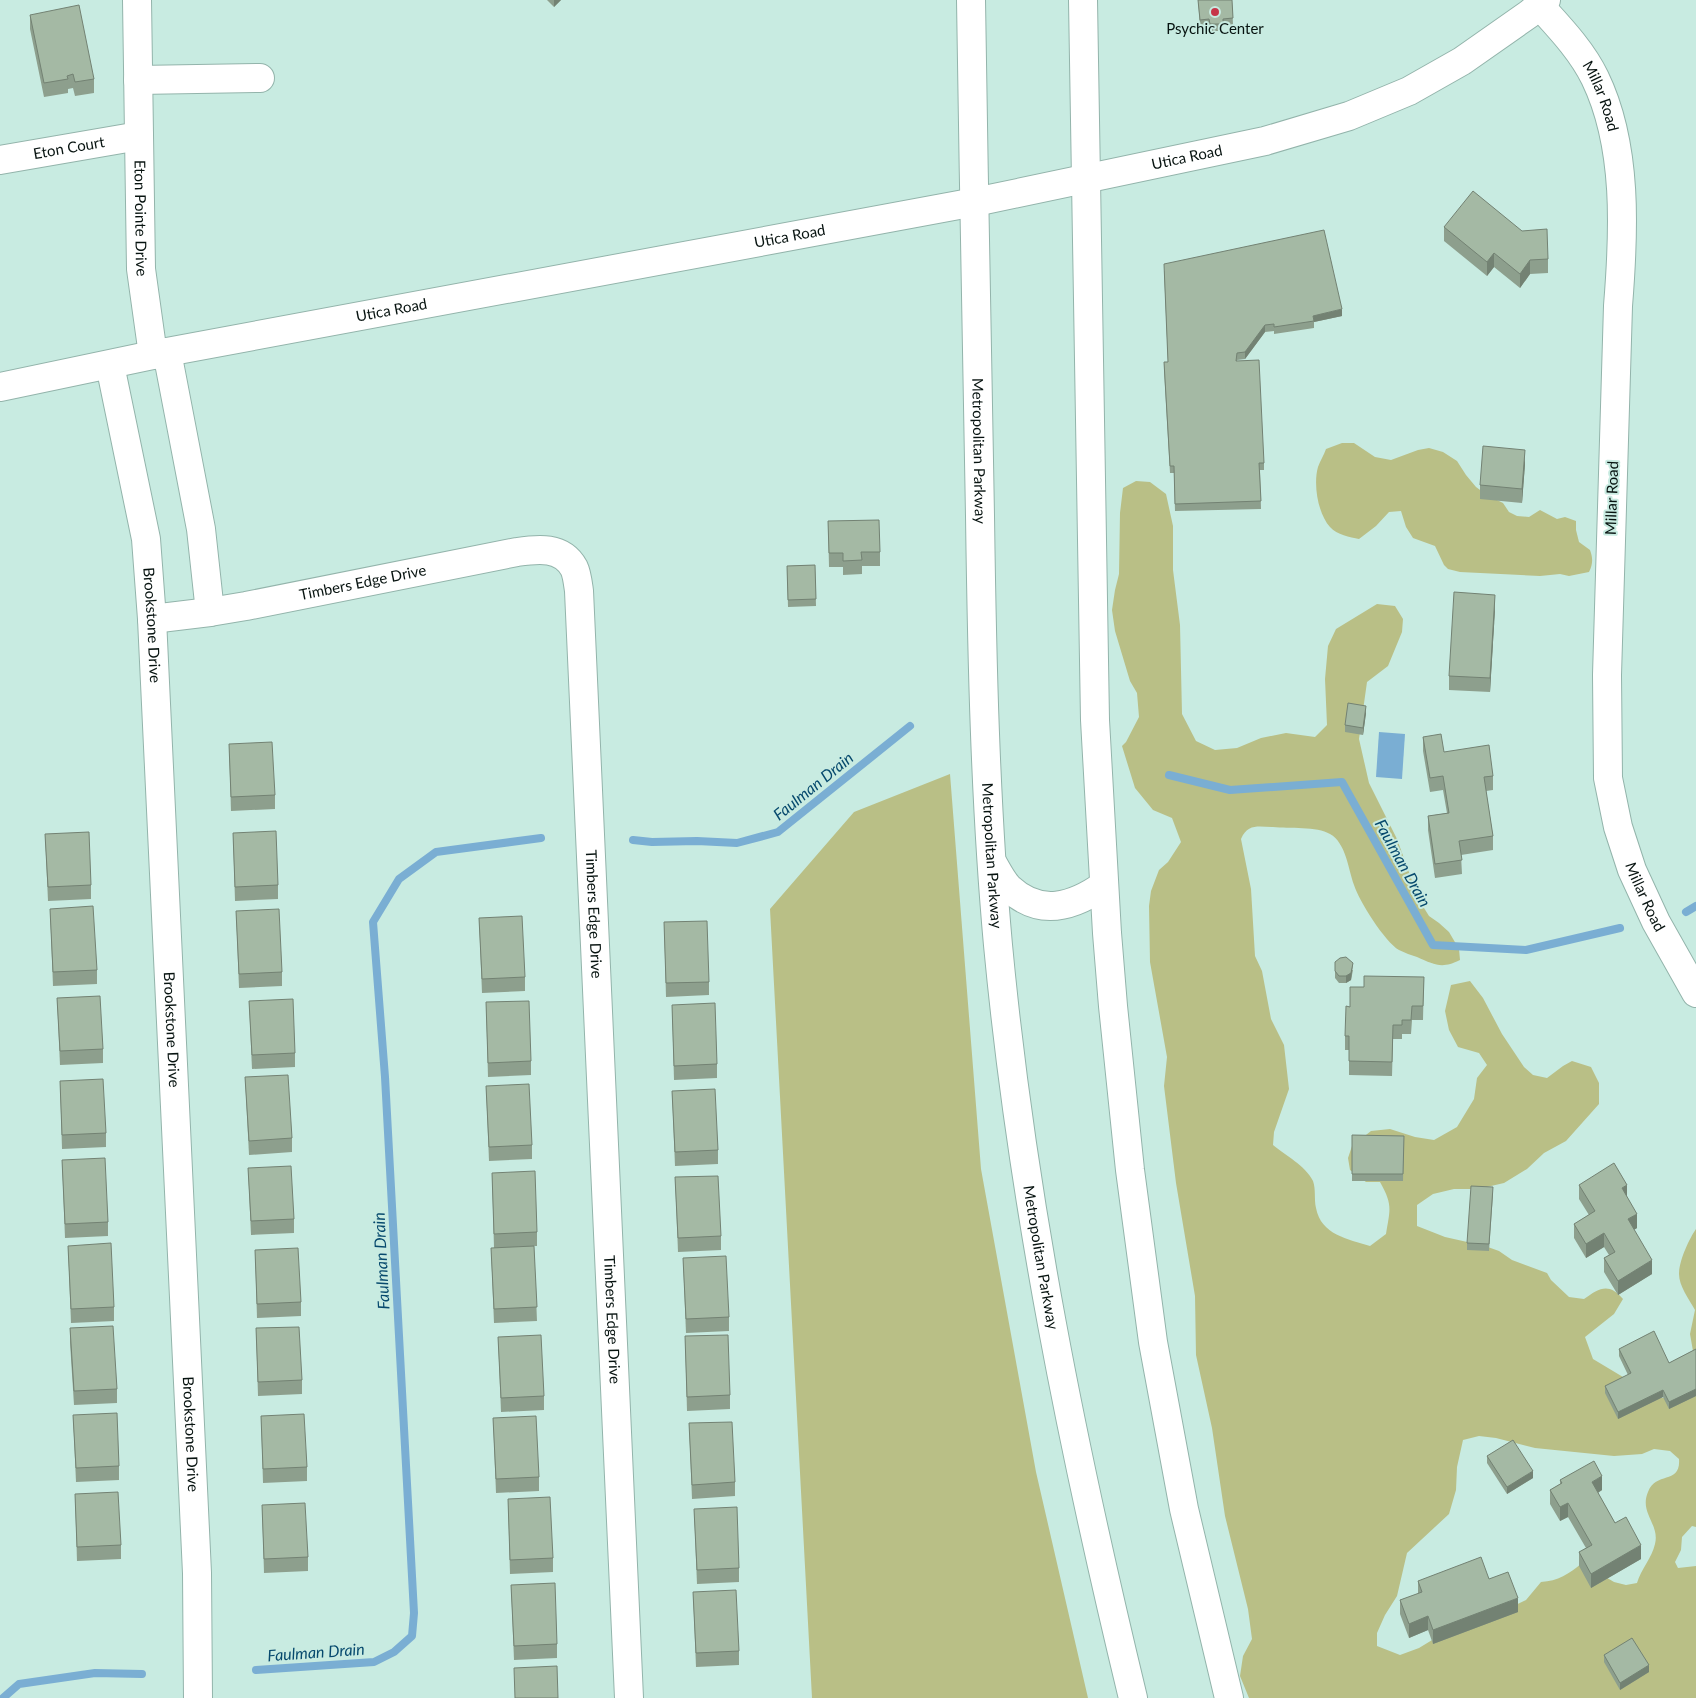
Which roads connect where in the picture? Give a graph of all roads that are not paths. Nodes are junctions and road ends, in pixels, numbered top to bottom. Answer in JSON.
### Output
{"nodes":[{"id":1,"x":137,"y":0,"type":"edge"},
{"id":2,"x":971,"y":0,"type":"edge"},
{"id":3,"x":1083,"y":0,"type":"edge"},
{"id":4,"x":1543,"y":3,"type":"edge"},
{"id":5,"x":260,"y":78,"type":"dead end"},
{"id":6,"x":138,"y":80,"type":"junction"},
{"id":7,"x":139,"y":136,"type":"junction"},
{"id":8,"x":0,"y":160,"type":"edge"},
{"id":9,"x":1085,"y":178,"type":"junction"},
{"id":10,"x":975,"y":202,"type":"junction"},
{"id":11,"x":160,"y":354,"type":"junction"},
{"id":12,"x":110,"y":365,"type":"junction"},
{"id":13,"x":0,"y":387,"type":"edge"},
{"id":14,"x":210,"y":612,"type":"junction"},
{"id":15,"x":152,"y":619,"type":"junction"},
{"id":16,"x":992,"y":862,"type":"junction"},
{"id":17,"x":1104,"y":885,"type":"junction"},
{"id":18,"x":1696,"y":993,"type":"edge"},
{"id":19,"x":198,"y":1698,"type":"edge"},
{"id":20,"x":628,"y":1698,"type":"edge"},
{"id":21,"x":1133,"y":1698,"type":"edge"},
{"id":22,"x":1229,"y":1698,"type":"edge"}],
"edges":[{"from":1,"to":6,"type":"street","name":"Eton Pointe Drive"},
{"from":2,"to":10,"type":"street","name":"Metropolitan Parkway"},
{"from":3,"to":9,"type":"street"},
{"from":4,"to":9,"type":"street","name":"Utica Road"},
{"from":4,"to":18,"type":"street","name":"Millar Road"},
{"from":5,"to":6,"type":"street"},
{"from":6,"to":7,"type":"street","name":"Eton Pointe Drive"},
{"from":7,"to":8,"type":"street","name":"Eton Court"},
{"from":7,"to":11,"type":"street","name":"Eton Pointe Drive"},
{"from":9,"to":10,"type":"street","name":"Utica Road"},
{"from":9,"to":17,"type":"street"},
{"from":10,"to":11,"type":"street","name":"Utica Road"},
{"from":10,"to":16,"type":"street","name":"Metropolitan Parkway"},
{"from":11,"to":12,"type":"street","name":"Utica Road"},
{"from":11,"to":14,"type":"street"},
{"from":12,"to":13,"type":"street","name":"Utica Road"},
{"from":12,"to":15,"type":"street","name":"Brookstone Drive"},
{"from":14,"to":15,"type":"street","name":"Timbers Edge Drive"},
{"from":14,"to":20,"type":"street","name":"Timbers Edge Drive"},
{"from":15,"to":19,"type":"street","name":"Brookstone Drive"},
{"from":16,"to":17,"type":"street"},
{"from":16,"to":21,"type":"street","name":"Metropolitan Parkway"},
{"from":17,"to":22,"type":"street"}]}
